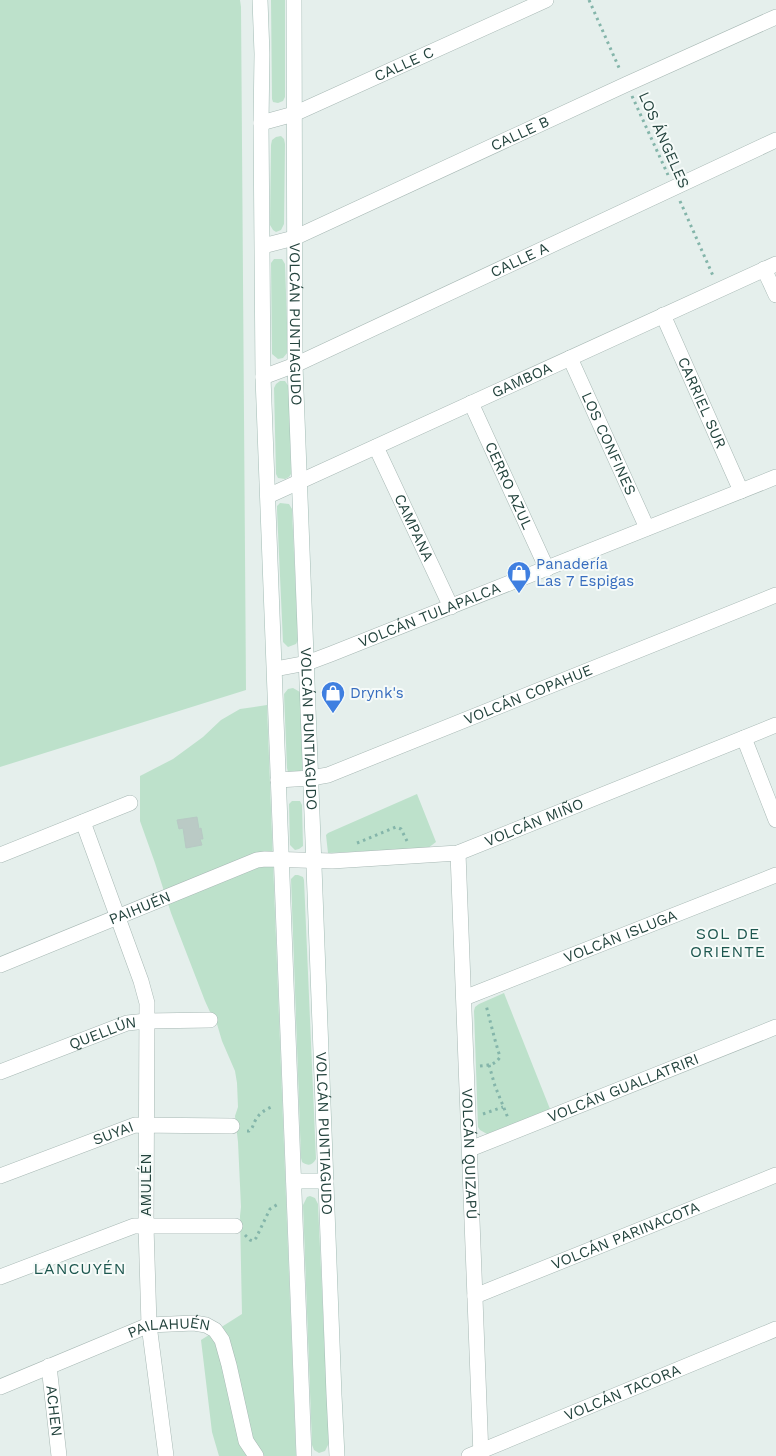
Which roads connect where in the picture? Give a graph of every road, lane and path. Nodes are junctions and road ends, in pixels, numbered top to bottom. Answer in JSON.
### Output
{"nodes":[{"id":1,"x":260,"y":0,"type":"edge"},
{"id":2,"x":294,"y":0,"type":"edge"},
{"id":3,"x":546,"y":0,"type":"edge"},
{"id":4,"x":589,"y":0,"type":"edge"},
{"id":5,"x":776,"y":17,"type":"edge"},
{"id":6,"x":627,"y":84,"type":"junction"},
{"id":7,"x":294,"y":114,"type":"junction"},
{"id":8,"x":261,"y":123,"type":"junction"},
{"id":9,"x":776,"y":140,"type":"edge"},
{"id":10,"x":673,"y":187,"type":"junction"},
{"id":11,"x":294,"y":238,"type":"junction"},
{"id":12,"x":263,"y":246,"type":"junction"},
{"id":13,"x":770,"y":266,"type":"edge"},
{"id":14,"x":719,"y":289,"type":"junction"},
{"id":15,"x":776,"y":295,"type":"edge"},
{"id":16,"x":663,"y":315,"type":"junction"},
{"id":17,"x":570,"y":358,"type":"junction"},
{"id":18,"x":295,"y":365,"type":"junction"},
{"id":19,"x":264,"y":377,"type":"junction"},
{"id":20,"x":471,"y":403,"type":"junction"},
{"id":21,"x":376,"y":447,"type":"junction"},
{"id":22,"x":776,"y":476,"type":"edge"},
{"id":23,"x":299,"y":483,"type":"junction"},
{"id":24,"x":741,"y":491,"type":"junction"},
{"id":25,"x":268,"y":496,"type":"junction"},
{"id":26,"x":647,"y":528,"type":"junction"},
{"id":27,"x":547,"y":568,"type":"junction"},
{"id":28,"x":776,"y":595,"type":"edge"},
{"id":29,"x":451,"y":607,"type":"junction"},
{"id":30,"x":307,"y":663,"type":"junction"},
{"id":31,"x":275,"y":669,"type":"junction"},
{"id":32,"x":776,"y":725,"type":"edge"},
{"id":33,"x":744,"y":738,"type":"junction"},
{"id":34,"x":311,"y":778,"type":"junction"},
{"id":35,"x":278,"y":780,"type":"junction"},
{"id":36,"x":130,"y":803,"type":"dead end"},
{"id":37,"x":776,"y":820,"type":"edge"},
{"id":38,"x":83,"y":822,"type":"junction"},
{"id":39,"x":349,"y":846,"type":"dead end"},
{"id":40,"x":458,"y":852,"type":"junction"},
{"id":41,"x":0,"y":855,"type":"edge"},
{"id":42,"x":412,"y":856,"type":"junction"},
{"id":43,"x":281,"y":860,"type":"junction"},
{"id":44,"x":314,"y":861,"type":"junction"},
{"id":45,"x":776,"y":875,"type":"edge"},
{"id":46,"x":118,"y":918,"type":"junction"},
{"id":47,"x":0,"y":965,"type":"edge"},
{"id":48,"x":483,"y":992,"type":"junction"},
{"id":49,"x":464,"y":998,"type":"junction"},
{"id":50,"x":210,"y":1020,"type":"dead end"},
{"id":51,"x":148,"y":1021,"type":"junction"},
{"id":52,"x":776,"y":1027,"type":"edge"},
{"id":53,"x":489,"y":1065,"type":"junction"},
{"id":54,"x":466,"y":1067,"type":"junction"},
{"id":55,"x":0,"y":1072,"type":"edge"},
{"id":56,"x":274,"y":1106,"type":"dead end"},
{"id":57,"x":503,"y":1107,"type":"junction"},
{"id":58,"x":468,"y":1119,"type":"junction"},
{"id":59,"x":147,"y":1124,"type":"junction"},
{"id":60,"x":232,"y":1126,"type":"joint"},
{"id":61,"x":514,"y":1132,"type":"junction"},
{"id":62,"x":470,"y":1149,"type":"junction"},
{"id":63,"x":776,"y":1175,"type":"edge"},
{"id":64,"x":0,"y":1176,"type":"edge"},
{"id":65,"x":294,"y":1181,"type":"junction"},
{"id":66,"x":326,"y":1181,"type":"junction"},
{"id":67,"x":278,"y":1204,"type":"dead end"},
{"id":68,"x":146,"y":1226,"type":"junction"},
{"id":69,"x":235,"y":1226,"type":"joint"},
{"id":70,"x":0,"y":1277,"type":"edge"},
{"id":71,"x":475,"y":1296,"type":"junction"},
{"id":72,"x":149,"y":1326,"type":"junction"},
{"id":73,"x":776,"y":1329,"type":"edge"},
{"id":74,"x":49,"y":1366,"type":"junction"},
{"id":75,"x":0,"y":1387,"type":"edge"},
{"id":76,"x":477,"y":1454,"type":"edge"},
{"id":77,"x":60,"y":1456,"type":"edge"},
{"id":78,"x":166,"y":1456,"type":"edge"},
{"id":79,"x":256,"y":1456,"type":"edge"},
{"id":80,"x":304,"y":1456,"type":"edge"},
{"id":81,"x":337,"y":1456,"type":"edge"}],
"edges":[{"from":1,"to":8,"type":"street","name":"VOLCÁN PUNTIAGUDO"},
{"from":2,"to":7,"type":"street","name":"VOLCÁN PUNTIAGUDO"},
{"from":3,"to":7,"type":"street","name":"CALLE C"},
{"from":4,"to":6,"type":"path","name":"LOS ÁNGELES"},
{"from":5,"to":6,"type":"street","name":"CALLE B"},
{"from":6,"to":10,"type":"path","name":"LOS ÁNGELES"},
{"from":6,"to":11,"type":"street","name":"CALLE B"},
{"from":7,"to":8,"type":"street","name":"CALLE C"},
{"from":7,"to":11,"type":"street","name":"VOLCÁN PUNTIAGUDO"},
{"from":8,"to":12,"type":"street","name":"VOLCÁN PUNTIAGUDO"},
{"from":9,"to":10,"type":"street","name":"CALLE A"},
{"from":10,"to":14,"type":"path","name":"LOS ÁNGELES"},
{"from":10,"to":18,"type":"street","name":"CALLE A"},
{"from":11,"to":12,"type":"street","name":"CALLE B"},
{"from":11,"to":18,"type":"street","name":"VOLCÁN PUNTIAGUDO"},
{"from":12,"to":19,"type":"street","name":"VOLCÁN PUNTIAGUDO"},
{"from":13,"to":14,"type":"street","name":"GAMBOA"},
{"from":13,"to":15,"type":"street"},
{"from":14,"to":16,"type":"street","name":"GAMBOA"},
{"from":16,"to":17,"type":"street","name":"GAMBOA"},
{"from":16,"to":24,"type":"street","name":"CARRIEL SUR"},
{"from":17,"to":20,"type":"street","name":"GAMBOA"},
{"from":17,"to":26,"type":"street","name":"LOS CONFINES"},
{"from":18,"to":19,"type":"street","name":"CALLE A"},
{"from":18,"to":23,"type":"street","name":"VOLCÁN PUNTIAGUDO"},
{"from":19,"to":25,"type":"street","name":"VOLCÁN PUNTIAGUDO"},
{"from":20,"to":21,"type":"street","name":"GAMBOA"},
{"from":20,"to":27,"type":"street","name":"CERRO AZUL"},
{"from":21,"to":23,"type":"street","name":"GAMBOA"},
{"from":21,"to":29,"type":"street","name":"CAMPANA"},
{"from":22,"to":24,"type":"street","name":"VOLCÁN TULAPALCA"},
{"from":23,"to":25,"type":"street","name":"GAMBOA"},
{"from":23,"to":30,"type":"street","name":"VOLCÁN PUNTIAGUDO"},
{"from":24,"to":26,"type":"street","name":"VOLCÁN TULAPALCA"},
{"from":25,"to":31,"type":"street","name":"VOLCÁN PUNTIAGUDO"},
{"from":26,"to":27,"type":"street","name":"VOLCÁN TULAPALCA"},
{"from":27,"to":29,"type":"street","name":"VOLCÁN TULAPALCA"},
{"from":28,"to":34,"type":"street","name":"VOLCÁN COPAHUE"},
{"from":29,"to":30,"type":"street","name":"VOLCÁN TULAPALCA"},
{"from":30,"to":31,"type":"street","name":"VOLCÁN TULAPALCA"},
{"from":30,"to":34,"type":"street","name":"VOLCÁN PUNTIAGUDO"},
{"from":31,"to":35,"type":"street","name":"VOLCÁN PUNTIAGUDO"},
{"from":32,"to":33,"type":"street","name":"VOLCÁN MIÑO"},
{"from":33,"to":37,"type":"street"},
{"from":33,"to":40,"type":"street","name":"VOLCÁN MIÑO"},
{"from":34,"to":35,"type":"street","name":"VOLCÁN COPAHUE"},
{"from":34,"to":44,"type":"street","name":"VOLCÁN PUNTIAGUDO"},
{"from":35,"to":43,"type":"street","name":"VOLCÁN PUNTIAGUDO"},
{"from":36,"to":38,"type":"street"},
{"from":38,"to":41,"type":"street"},
{"from":38,"to":46,"type":"street","name":"AMULÉN"},
{"from":39,"to":42,"type":"path"},
{"from":40,"to":42,"type":"street","name":"VOLCÁN MIÑO"},
{"from":40,"to":49,"type":"street","name":"VOLCÁN QUIZAPÚ"},
{"from":42,"to":44,"type":"street","name":"VOLCÁN MIÑO"},
{"from":43,"to":44,"type":"street","name":"VOLCÁN MIÑO"},
{"from":43,"to":46,"type":"street","name":"PAIHUÉN"},
{"from":43,"to":65,"type":"street","name":"VOLCÁN PUNTIAGUDO"},
{"from":44,"to":66,"type":"street","name":"VOLCÁN PUNTIAGUDO"},
{"from":45,"to":48,"type":"street","name":"VOLCÁN ISLUGA"},
{"from":46,"to":47,"type":"street","name":"PAIHUÉN"},
{"from":46,"to":51,"type":"street","name":"AMULÉN"},
{"from":48,"to":49,"type":"street","name":"VOLCÁN ISLUGA"},
{"from":48,"to":53,"type":"path"},
{"from":49,"to":54,"type":"street","name":"VOLCÁN QUIZAPÚ"},
{"from":50,"to":51,"type":"street","name":"QUELLÚN"},
{"from":51,"to":55,"type":"street","name":"QUELLÚN"},
{"from":51,"to":59,"type":"street","name":"AMULÉN"},
{"from":52,"to":61,"type":"street","name":"VOLCÁN GUALLATRIRI"},
{"from":53,"to":54,"type":"path"},
{"from":53,"to":57,"type":"path"},
{"from":54,"to":58,"type":"street","name":"VOLCÁN QUIZAPÚ"},
{"from":56,"to":60,"type":"path"},
{"from":57,"to":58,"type":"path"},
{"from":57,"to":61,"type":"path"},
{"from":58,"to":62,"type":"street","name":"VOLCÁN QUIZAPÚ"},
{"from":59,"to":60,"type":"street","name":"SUYAI"},
{"from":59,"to":64,"type":"street","name":"SUYAI"},
{"from":59,"to":68,"type":"street","name":"AMULÉN"},
{"from":61,"to":62,"type":"street","name":"VOLCÁN GUALLATRIRI"},
{"from":62,"to":71,"type":"street","name":"VOLCÁN QUIZAPÚ"},
{"from":63,"to":71,"type":"street","name":"VOLCÁN PARINACOTA"},
{"from":65,"to":66,"type":"street"},
{"from":65,"to":80,"type":"street","name":"VOLCÁN PUNTIAGUDO"},
{"from":66,"to":81,"type":"street","name":"VOLCÁN PUNTIAGUDO"},
{"from":67,"to":69,"type":"path"},
{"from":68,"to":69,"type":"street"},
{"from":68,"to":70,"type":"street"},
{"from":68,"to":72,"type":"street","name":"AMULÉN"},
{"from":71,"to":76,"type":"street","name":"VOLCÁN QUIZAPÚ"},
{"from":72,"to":74,"type":"street","name":"PAILAHUÉN"},
{"from":72,"to":78,"type":"street","name":"AMULÉN"},
{"from":72,"to":79,"type":"street","name":"PAILAHUÉN"},
{"from":73,"to":76,"type":"street","name":"VOLCÁN TACORA"},
{"from":74,"to":75,"type":"street","name":"PAILAHUÉN"},
{"from":74,"to":77,"type":"street","name":"ACHEN"}]}
